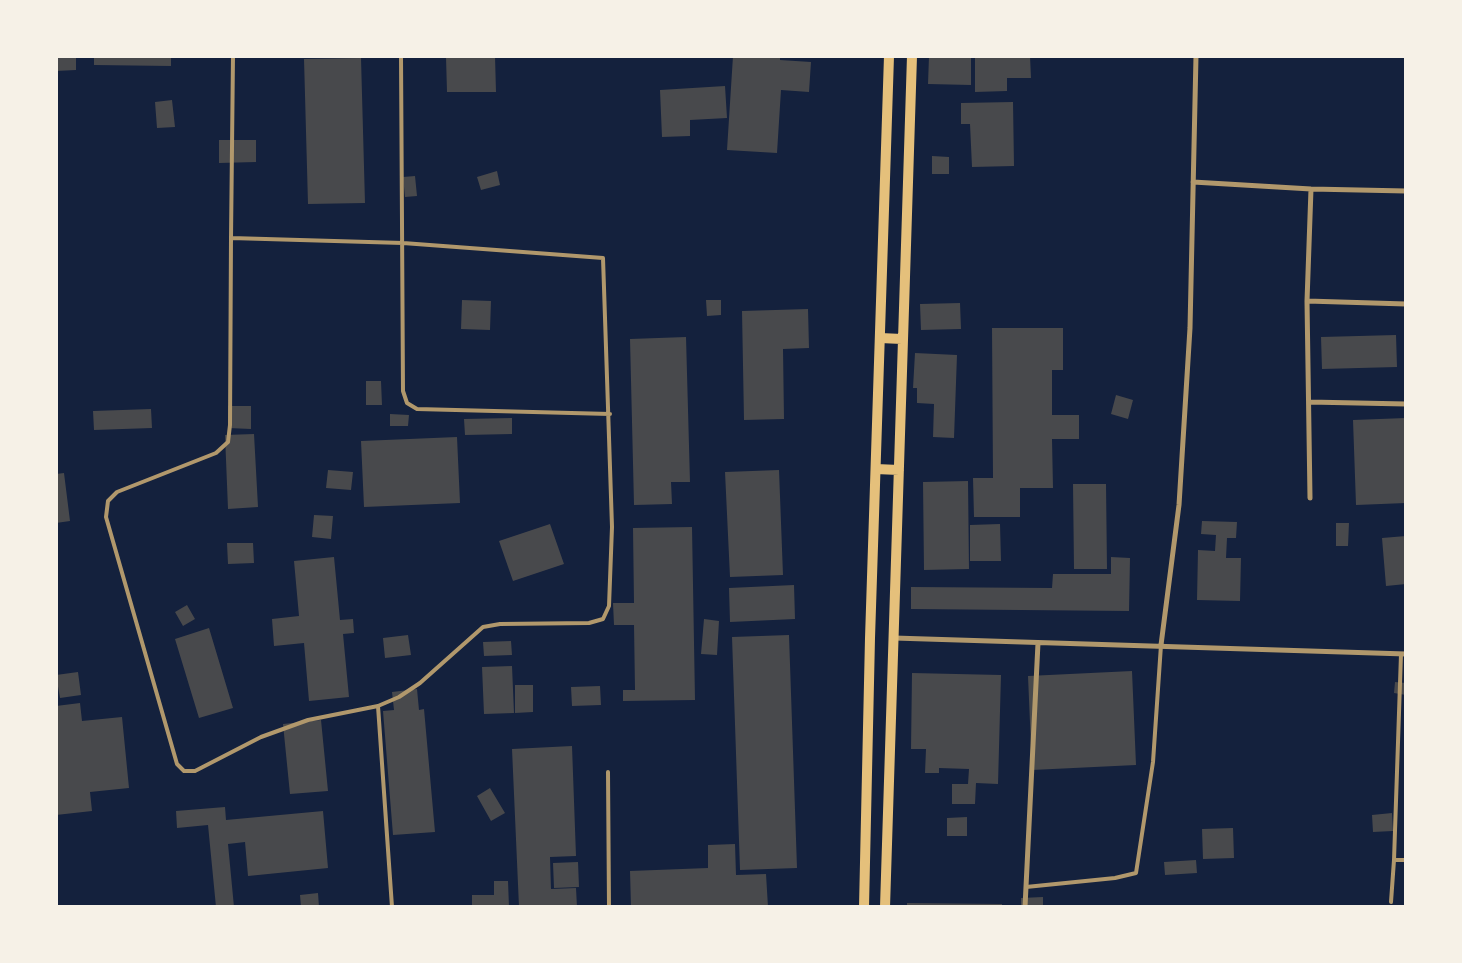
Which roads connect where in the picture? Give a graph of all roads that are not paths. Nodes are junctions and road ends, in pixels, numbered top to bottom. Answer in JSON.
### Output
{"nodes":[{"id":1,"x":233,"y":56,"type":"edge"},
{"id":2,"x":402,"y":56,"type":"edge"},
{"id":3,"x":888,"y":56,"type":"edge"},
{"id":4,"x":912,"y":56,"type":"edge"},
{"id":5,"x":1196,"y":56,"type":"edge"},
{"id":6,"x":1193,"y":182,"type":"junction"},
{"id":7,"x":1312,"y":189,"type":"junction"},
{"id":8,"x":1406,"y":191,"type":"edge"},
{"id":9,"x":231,"y":238,"type":"junction"},
{"id":10,"x":403,"y":243,"type":"junction"},
{"id":11,"x":1307,"y":301,"type":"junction"},
{"id":12,"x":1406,"y":304,"type":"edge"},
{"id":13,"x":880,"y":338,"type":"junction"},
{"id":14,"x":902,"y":338,"type":"junction"},
{"id":15,"x":1309,"y":402,"type":"junction"},
{"id":16,"x":1406,"y":404,"type":"edge"},
{"id":17,"x":610,"y":414,"type":"junction"},
{"id":18,"x":876,"y":469,"type":"junction"},
{"id":19,"x":899,"y":470,"type":"junction"},
{"id":20,"x":1310,"y":498,"type":"dead end"},
{"id":21,"x":893,"y":638,"type":"junction"},
{"id":22,"x":1038,"y":643,"type":"junction"},
{"id":23,"x":1161,"y":645,"type":"junction"},
{"id":24,"x":1403,"y":654,"type":"edge"},
{"id":25,"x":378,"y":706,"type":"junction"},
{"id":26,"x":608,"y":772,"type":"dead end"},
{"id":27,"x":1394,"y":860,"type":"junction"},
{"id":28,"x":1406,"y":860,"type":"edge"},
{"id":29,"x":1026,"y":887,"type":"junction"},
{"id":30,"x":1391,"y":902,"type":"dead end"},
{"id":31,"x":392,"y":907,"type":"edge"},
{"id":32,"x":609,"y":907,"type":"edge"},
{"id":33,"x":864,"y":907,"type":"edge"},
{"id":34,"x":885,"y":907,"type":"edge"},
{"id":35,"x":1025,"y":907,"type":"edge"}],
"edges":[{"from":1,"to":9,"type":"lane"},
{"from":2,"to":10,"type":"lane"},
{"from":3,"to":13,"type":"main road"},
{"from":4,"to":14,"type":"main road"},
{"from":5,"to":6,"type":"street"},
{"from":6,"to":7,"type":"street"},
{"from":6,"to":23,"type":"street"},
{"from":7,"to":8,"type":"street"},
{"from":7,"to":11,"type":"street"},
{"from":9,"to":10,"type":"lane"},
{"from":9,"to":25,"type":"lane"},
{"from":10,"to":17,"type":"lane"},
{"from":10,"to":17,"type":"lane"},
{"from":11,"to":12,"type":"street"},
{"from":11,"to":15,"type":"street"},
{"from":13,"to":14,"type":"main road"},
{"from":13,"to":18,"type":"main road"},
{"from":14,"to":19,"type":"main road"},
{"from":15,"to":16,"type":"street"},
{"from":15,"to":20,"type":"street"},
{"from":17,"to":25,"type":"lane"},
{"from":18,"to":19,"type":"main road"},
{"from":18,"to":33,"type":"main road"},
{"from":19,"to":21,"type":"main road"},
{"from":21,"to":22,"type":"street"},
{"from":21,"to":34,"type":"main road"},
{"from":22,"to":23,"type":"street"},
{"from":22,"to":29,"type":"street"},
{"from":23,"to":24,"type":"street"},
{"from":23,"to":29,"type":"lane"},
{"from":24,"to":27,"type":"lane"},
{"from":25,"to":31,"type":"lane"},
{"from":26,"to":32,"type":"lane"},
{"from":27,"to":28,"type":"lane"},
{"from":27,"to":30,"type":"lane"},
{"from":29,"to":35,"type":"street"}]}
